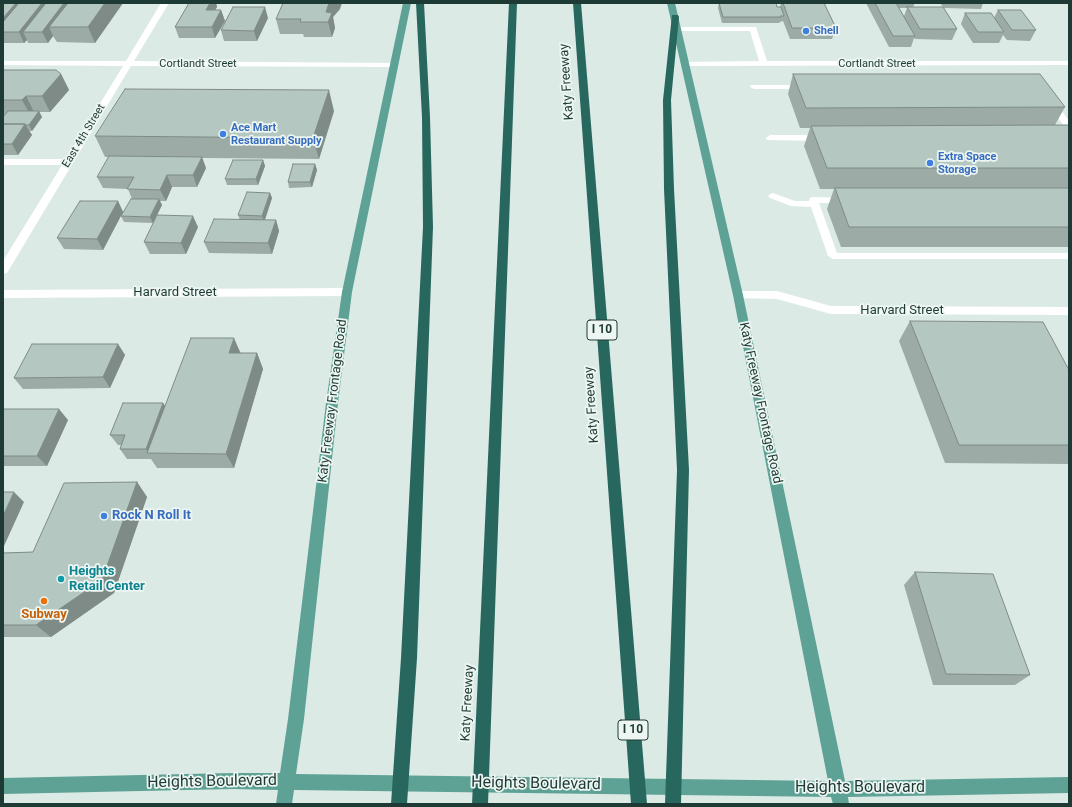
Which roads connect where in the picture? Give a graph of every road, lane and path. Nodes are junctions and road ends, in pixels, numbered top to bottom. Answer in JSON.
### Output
{"nodes":[{"id":1,"x":165,"y":3,"type":"edge"},
{"id":2,"x":407,"y":3,"type":"edge"},
{"id":3,"x":420,"y":3,"type":"edge"},
{"id":4,"x":513,"y":3,"type":"edge"},
{"id":5,"x":577,"y":3,"type":"edge"},
{"id":6,"x":671,"y":3,"type":"edge"},
{"id":7,"x":675,"y":17,"type":"junction"},
{"id":8,"x":677,"y":29,"type":"junction"},
{"id":9,"x":3,"y":63,"type":"edge"},
{"id":10,"x":128,"y":63,"type":"junction"},
{"id":11,"x":1069,"y":63,"type":"edge"},
{"id":12,"x":685,"y":64,"type":"junction"},
{"id":13,"x":764,"y":64,"type":"junction"},
{"id":14,"x":394,"y":65,"type":"junction"},
{"id":15,"x":754,"y":87,"type":"dead end"},
{"id":16,"x":818,"y":87,"type":"edge"},
{"id":17,"x":1045,"y":93,"type":"edge"},
{"id":18,"x":1069,"y":127,"type":"edge"},
{"id":19,"x":770,"y":138,"type":"dead end"},
{"id":20,"x":833,"y":138,"type":"edge"},
{"id":21,"x":3,"y":162,"type":"edge"},
{"id":22,"x":68,"y":162,"type":"junction"},
{"id":23,"x":773,"y":196,"type":"dead end"},
{"id":24,"x":853,"y":200,"type":"edge"},
{"id":25,"x":815,"y":204,"type":"junction"},
{"id":26,"x":1069,"y":256,"type":"edge"},
{"id":27,"x":3,"y":270,"type":"edge"},
{"id":28,"x":347,"y":292,"type":"junction"},
{"id":29,"x":3,"y":294,"type":"edge"},
{"id":30,"x":738,"y":295,"type":"junction"},
{"id":31,"x":1068,"y":311,"type":"edge"},
{"id":32,"x":287,"y":781,"type":"junction"},
{"id":33,"x":1069,"y":785,"type":"edge"},
{"id":34,"x":3,"y":786,"type":"edge"},
{"id":35,"x":840,"y":797,"type":"edge"},
{"id":36,"x":284,"y":804,"type":"edge"},
{"id":37,"x":399,"y":804,"type":"edge"},
{"id":38,"x":480,"y":804,"type":"edge"},
{"id":39,"x":639,"y":804,"type":"edge"},
{"id":40,"x":673,"y":804,"type":"edge"}],
"edges":[{"from":1,"to":10,"type":"street","name":"East 4th Street"},
{"from":2,"to":14,"type":"main road","name":"Katy Freeway Frontage Road"},
{"from":3,"to":37,"type":"highway"},
{"from":4,"to":38,"type":"highway","name":"Katy Freeway"},
{"from":5,"to":39,"type":"highway","name":"Katy Freeway","number":"I 10"},
{"from":6,"to":7,"type":"main road","name":"Katy Freeway Frontage Road"},
{"from":7,"to":8,"type":"main road","name":"Katy Freeway Frontage Road"},
{"from":7,"to":40,"type":"highway"},
{"from":8,"to":12,"type":"main road","name":"Katy Freeway Frontage Road"},
{"from":8,"to":13,"type":"street"},
{"from":9,"to":10,"type":"street","name":"Cortlandt Street"},
{"from":10,"to":14,"type":"street","name":"Cortlandt Street"},
{"from":10,"to":22,"type":"street","name":"East 4th Street"},
{"from":11,"to":13,"type":"street","name":"Cortlandt Street"},
{"from":12,"to":13,"type":"street","name":"Cortlandt Street"},
{"from":12,"to":30,"type":"main road","name":"Katy Freeway Frontage Road"},
{"from":14,"to":28,"type":"main road","name":"Katy Freeway Frontage Road"},
{"from":15,"to":16,"type":"street"},
{"from":17,"to":18,"type":"street"},
{"from":19,"to":20,"type":"street"},
{"from":21,"to":22,"type":"street"},
{"from":22,"to":27,"type":"street","name":"East 4th Street"},
{"from":23,"to":25,"type":"street"},
{"from":24,"to":25,"type":"street"},
{"from":25,"to":26,"type":"street"},
{"from":28,"to":29,"type":"street","name":"Harvard Street"},
{"from":28,"to":32,"type":"main road","name":"Katy Freeway Frontage Road"},
{"from":30,"to":31,"type":"street","name":"Harvard Street"},
{"from":30,"to":35,"type":"main road","name":"Katy Freeway Frontage Road"},
{"from":32,"to":34,"type":"main road","name":"Heights Boulevard"},
{"from":32,"to":35,"type":"main road","name":"Heights Boulevard"},
{"from":32,"to":36,"type":"main road","name":"Katy Freeway Frontage Road"},
{"from":33,"to":35,"type":"main road","name":"Heights Boulevard"}]}
